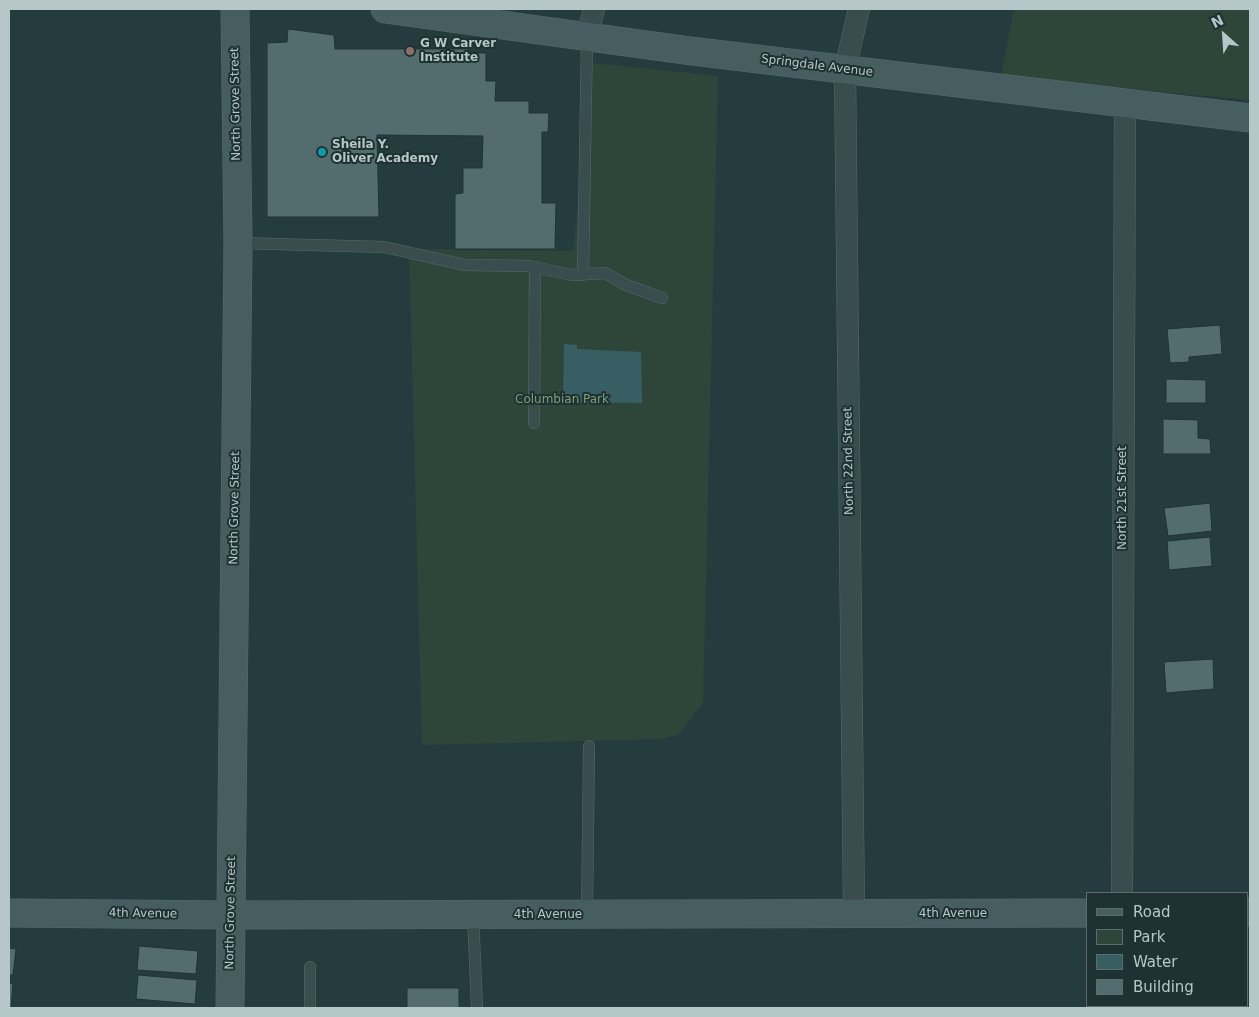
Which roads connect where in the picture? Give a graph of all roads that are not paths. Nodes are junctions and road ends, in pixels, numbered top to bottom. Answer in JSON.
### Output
{"nodes":[{"id":1,"x":235,"y":9,"type":"edge"},
{"id":2,"x":384,"y":9,"type":"edge"},
{"id":3,"x":594,"y":9,"type":"edge"},
{"id":4,"x":859,"y":9,"type":"edge"},
{"id":5,"x":587,"y":37,"type":"junction"},
{"id":6,"x":845,"y":69,"type":"junction"},
{"id":7,"x":1125,"y":103,"type":"junction"},
{"id":8,"x":1250,"y":118,"type":"edge"},
{"id":9,"x":238,"y":243,"type":"junction"},
{"id":10,"x":535,"y":267,"type":"junction"},
{"id":11,"x":583,"y":274,"type":"junction"},
{"id":12,"x":662,"y":298,"type":"dead end"},
{"id":13,"x":534,"y":424,"type":"dead end"},
{"id":14,"x":589,"y":746,"type":"dead end"},
{"id":15,"x":1122,"y":892,"type":"edge"},
{"id":16,"x":9,"y":913,"type":"edge"},
{"id":17,"x":1086,"y":913,"type":"edge"},
{"id":18,"x":854,"y":914,"type":"junction"},
{"id":19,"x":231,"y":915,"type":"junction"},
{"id":20,"x":473,"y":915,"type":"junction"},
{"id":21,"x":586,"y":915,"type":"junction"},
{"id":22,"x":310,"y":967,"type":"dead end"},
{"id":23,"x":230,"y":1008,"type":"edge"},
{"id":24,"x":310,"y":1008,"type":"edge"},
{"id":25,"x":477,"y":1008,"type":"edge"}],
"edges":[{"from":1,"to":9,"type":"street","name":"North Grove Street"},
{"from":2,"to":5,"type":"street","name":"Springdale Avenue"},
{"from":3,"to":5,"type":"street"},
{"from":4,"to":6,"type":"street","name":"North 22nd Street"},
{"from":5,"to":6,"type":"street","name":"Springdale Avenue"},
{"from":5,"to":11,"type":"lane"},
{"from":6,"to":7,"type":"street","name":"Springdale Avenue"},
{"from":6,"to":18,"type":"street","name":"North 22nd Street"},
{"from":7,"to":8,"type":"street","name":"Springdale Avenue"},
{"from":7,"to":15,"type":"street","name":"North 21st Street"},
{"from":9,"to":10,"type":"lane"},
{"from":9,"to":19,"type":"street","name":"North Grove Street"},
{"from":10,"to":11,"type":"lane"},
{"from":10,"to":13,"type":"lane"},
{"from":11,"to":12,"type":"lane"},
{"from":14,"to":21,"type":"lane"},
{"from":16,"to":19,"type":"street","name":"4th Avenue"},
{"from":17,"to":18,"type":"street","name":"4th Avenue"},
{"from":18,"to":21,"type":"street","name":"4th Avenue"},
{"from":19,"to":20,"type":"street","name":"4th Avenue"},
{"from":19,"to":23,"type":"street","name":"North Grove Street"},
{"from":20,"to":21,"type":"street","name":"4th Avenue"},
{"from":20,"to":25,"type":"lane"},
{"from":22,"to":24,"type":"lane"}]}
